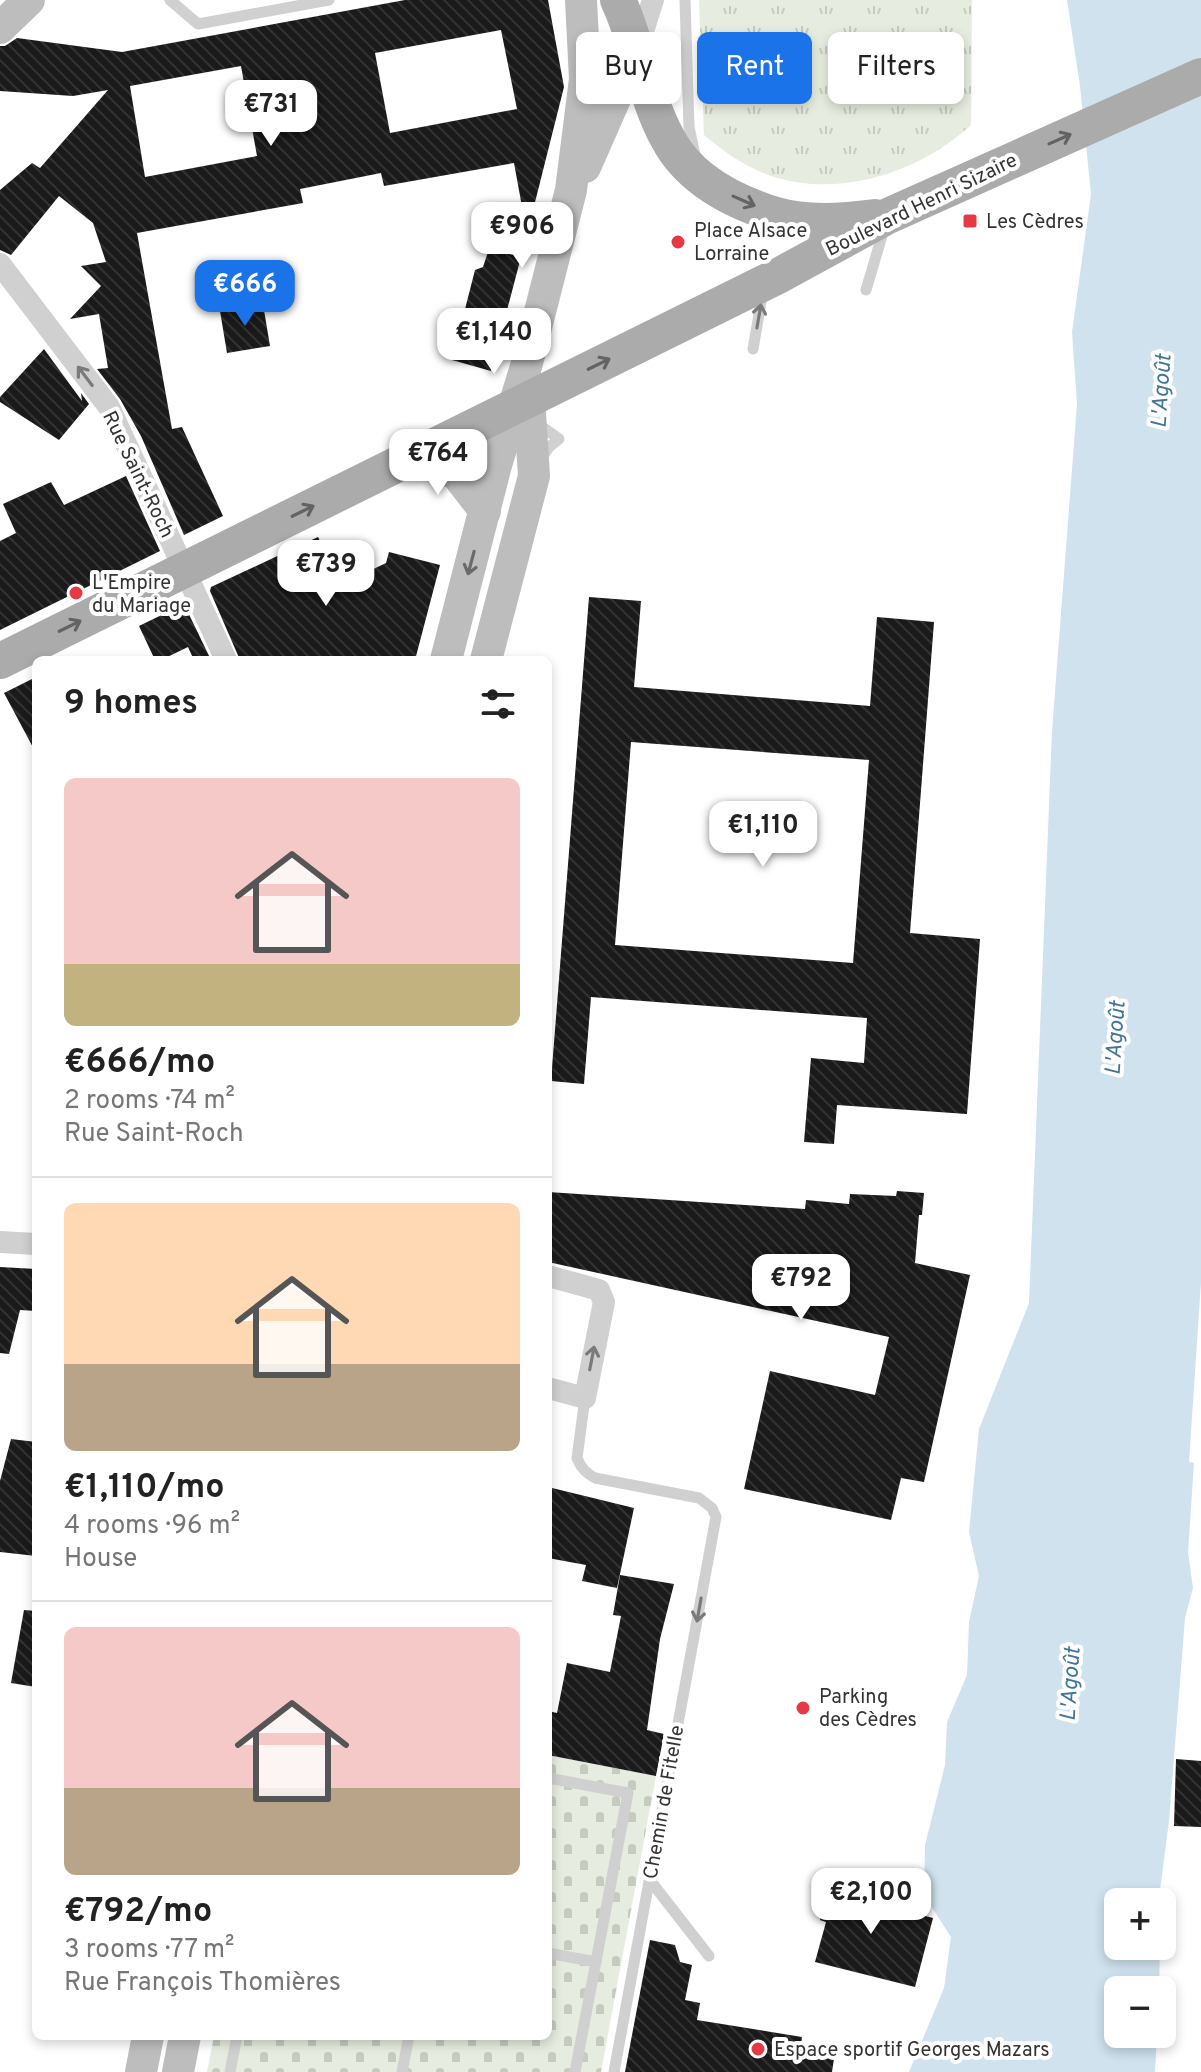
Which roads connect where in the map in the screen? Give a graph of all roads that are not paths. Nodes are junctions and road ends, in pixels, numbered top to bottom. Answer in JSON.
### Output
{"nodes":[{"id":1,"x":29,"y":0,"type":"edge"},
{"id":2,"x":170,"y":0,"type":"edge"},
{"id":3,"x":329,"y":0,"type":"edge"},
{"id":4,"x":581,"y":0,"type":"edge"},
{"id":5,"x":618,"y":0,"type":"edge"},
{"id":6,"x":653,"y":0,"type":"edge"},
{"id":7,"x":685,"y":0,"type":"edge"},
{"id":8,"x":0,"y":28,"type":"edge"},
{"id":9,"x":629,"y":32,"type":"edge"},
{"id":10,"x":642,"y":32,"type":"edge"},
{"id":11,"x":1201,"y":76,"type":"edge"},
{"id":12,"x":613,"y":104,"type":"edge"},
{"id":13,"x":654,"y":104,"type":"edge"},
{"id":14,"x":705,"y":182,"type":"junction"},
{"id":15,"x":571,"y":190,"type":"junction"},
{"id":16,"x":888,"y":216,"type":"junction"},
{"id":17,"x":0,"y":264,"type":"edge"},
{"id":18,"x":764,"y":282,"type":"junction"},
{"id":19,"x":866,"y":290,"type":"dead end"},
{"id":20,"x":753,"y":349,"type":"dead end"},
{"id":21,"x":525,"y":397,"type":"junction"},
{"id":22,"x":418,"y":454,"type":"junction"},
{"id":23,"x":534,"y":476,"type":"junction"},
{"id":24,"x":485,"y":511,"type":"junction"},
{"id":25,"x":184,"y":569,"type":"junction"},
{"id":26,"x":224,"y":656,"type":"edge"},
{"id":27,"x":447,"y":656,"type":"edge"},
{"id":28,"x":487,"y":656,"type":"edge"},
{"id":29,"x":0,"y":661,"type":"edge"},
{"id":30,"x":0,"y":1242,"type":"edge"},
{"id":31,"x":32,"y":1244,"type":"edge"},
{"id":32,"x":552,"y":1277,"type":"edge"},
{"id":33,"x":552,"y":1389,"type":"edge"},
{"id":34,"x":585,"y":1398,"type":"junction"},
{"id":35,"x":552,"y":1779,"type":"edge"},
{"id":36,"x":649,"y":1879,"type":"junction"},
{"id":37,"x":552,"y":1954,"type":"edge"},
{"id":38,"x":709,"y":1956,"type":"dead end"},
{"id":39,"x":596,"y":1962,"type":"junction"},
{"id":40,"x":147,"y":2040,"type":"edge"},
{"id":41,"x":184,"y":2040,"type":"edge"},
{"id":42,"x":236,"y":2040,"type":"edge"},
{"id":43,"x":408,"y":2040,"type":"edge"},
{"id":44,"x":230,"y":2071,"type":"edge"},
{"id":45,"x":141,"y":2072,"type":"edge"},
{"id":46,"x":178,"y":2072,"type":"edge"},
{"id":47,"x":243,"y":2072,"type":"edge"},
{"id":48,"x":402,"y":2072,"type":"edge"},
{"id":49,"x":575,"y":2072,"type":"edge"},
{"id":50,"x":614,"y":2072,"type":"edge"}],
"edges":[{"from":1,"to":8,"type":"main road"},
{"from":2,"to":3,"type":"lane"},
{"from":4,"to":15,"type":"main road"},
{"from":5,"to":9,"type":"main road"},
{"from":6,"to":10,"type":"street"},
{"from":7,"to":14,"type":"lane"},
{"from":16,"to":11,"type":"main road","name":"Boulevard Henri Sizaire","one_way":true},
{"from":12,"to":15,"type":"main road"},
{"from":13,"to":14,"type":"main road"},
{"from":14,"to":16,"type":"main road","one_way":true},
{"from":15,"to":21,"type":"main road"},
{"from":16,"to":18,"type":"main road","name":"Boulevard Henri Sizaire"},
{"from":16,"to":19,"type":"lane"},
{"from":25,"to":17,"type":"street","name":"Rue Saint-Roch","one_way":true},
{"from":20,"to":18,"type":"lane","one_way":true},
{"from":21,"to":18,"type":"main road","name":"Boulevard Henri Sizaire","one_way":true},
{"from":21,"to":22,"type":"main road","name":"Boulevard Henri Sizaire"},
{"from":21,"to":23,"type":"main road"},
{"from":21,"to":23,"type":"lane"},
{"from":21,"to":24,"type":"main road"},
{"from":22,"to":24,"type":"main road"},
{"from":25,"to":22,"type":"main road","name":"Boulevard Henri Sizaire","one_way":true},
{"from":23,"to":28,"type":"main road"},
{"from":24,"to":27,"type":"main road","one_way":true},
{"from":25,"to":26,"type":"street","name":"Rue Saint-Roch"},
{"from":29,"to":25,"type":"main road","name":"Boulevard Henri Sizaire","one_way":true},
{"from":30,"to":31,"type":"street"},
{"from":34,"to":32,"type":"street","one_way":true},
{"from":33,"to":34,"type":"street"},
{"from":34,"to":36,"type":"lane","name":"Chemin de Fitelle","one_way":true},
{"from":35,"to":39,"type":"lane"},
{"from":36,"to":38,"type":"lane"},
{"from":36,"to":50,"type":"lane","name":"Chemin de Fitelle"},
{"from":37,"to":39,"type":"lane"},
{"from":39,"to":49,"type":"lane"},
{"from":40,"to":45,"type":"main road"},
{"from":41,"to":46,"type":"main road"},
{"from":42,"to":44,"type":"lane"},
{"from":43,"to":48,"type":"lane"},
{"from":44,"to":47,"type":"lane"}]}
